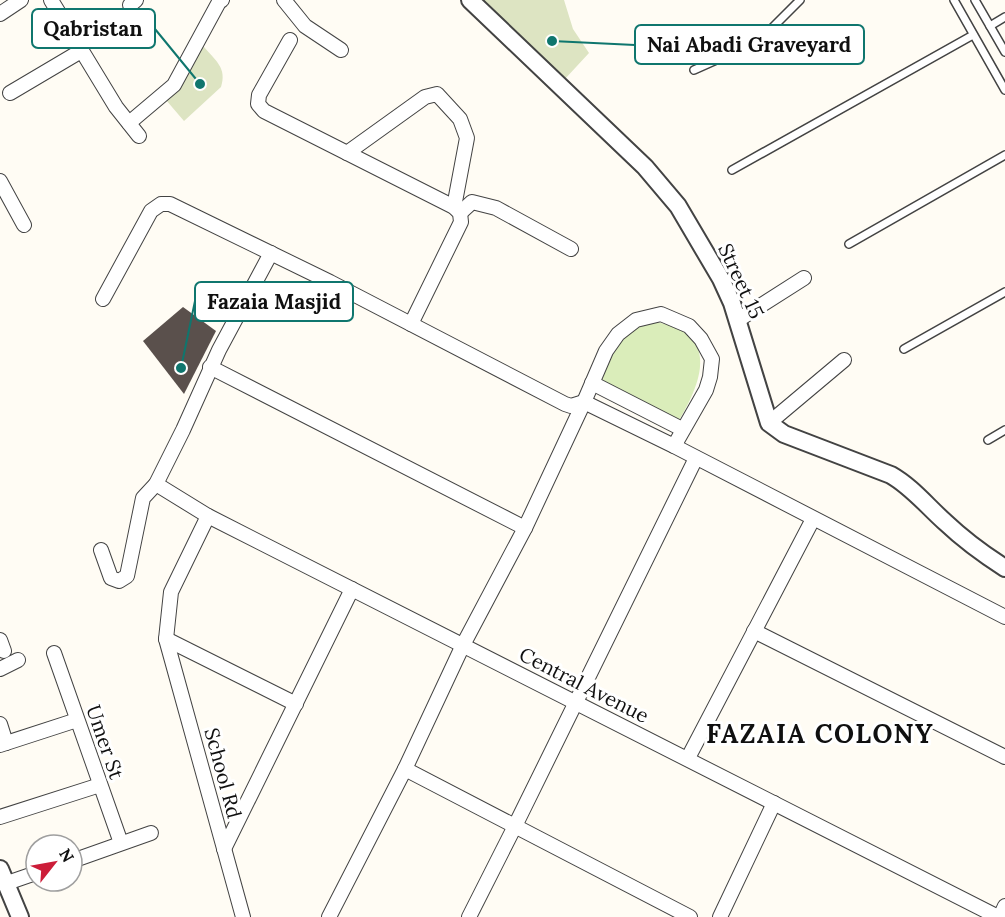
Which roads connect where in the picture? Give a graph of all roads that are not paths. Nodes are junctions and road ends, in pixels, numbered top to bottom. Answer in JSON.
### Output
{"nodes":[{"id":1,"x":21,"y":0,"type":"edge"},
{"id":2,"x":51,"y":0,"type":"edge"},
{"id":3,"x":284,"y":0,"type":"edge"},
{"id":4,"x":470,"y":0,"type":"edge"},
{"id":5,"x":800,"y":0,"type":"edge"},
{"id":6,"x":954,"y":0,"type":"edge"},
{"id":7,"x":975,"y":0,"type":"edge"},
{"id":8,"x":219,"y":1,"type":"edge"},
{"id":9,"x":0,"y":14,"type":"edge"},
{"id":10,"x":1005,"y":17,"type":"edge"},
{"id":11,"x":990,"y":26,"type":"junction"},
{"id":12,"x":973,"y":34,"type":"junction"},
{"id":13,"x":290,"y":40,"type":"dead end"},
{"id":14,"x":341,"y":50,"type":"dead end"},
{"id":15,"x":81,"y":51,"type":"junction"},
{"id":16,"x":1005,"y":52,"type":"edge"},
{"id":17,"x":694,"y":70,"type":"dead end"},
{"id":18,"x":1005,"y":90,"type":"edge"},
{"id":19,"x":10,"y":93,"type":"dead end"},
{"id":20,"x":129,"y":123,"type":"junction"},
{"id":21,"x":139,"y":136,"type":"dead end"},
{"id":22,"x":347,"y":153,"type":"junction"},
{"id":23,"x":1005,"y":154,"type":"edge"},
{"id":24,"x":732,"y":170,"type":"dead end"},
{"id":25,"x":0,"y":181,"type":"edge"},
{"id":26,"x":457,"y":210,"type":"junction"},
{"id":27,"x":24,"y":225,"type":"dead end"},
{"id":28,"x":849,"y":244,"type":"dead end"},
{"id":29,"x":572,"y":249,"type":"dead end"},
{"id":30,"x":270,"y":253,"type":"junction"},
{"id":31,"x":804,"y":278,"type":"dead end"},
{"id":32,"x":1005,"y":292,"type":"edge"},
{"id":33,"x":103,"y":299,"type":"dead end"},
{"id":34,"x":738,"y":320,"type":"junction"},
{"id":35,"x":411,"y":324,"type":"junction"},
{"id":36,"x":904,"y":349,"type":"dead end"},
{"id":37,"x":844,"y":360,"type":"dead end"},
{"id":38,"x":210,"y":367,"type":"junction"},
{"id":39,"x":592,"y":383,"type":"junction"},
{"id":40,"x":584,"y":402,"type":"junction"},
{"id":41,"x":769,"y":423,"type":"junction"},
{"id":42,"x":682,"y":429,"type":"junction"},
{"id":43,"x":1005,"y":430,"type":"edge"},
{"id":44,"x":988,"y":440,"type":"dead end"},
{"id":45,"x":674,"y":446,"type":"junction"},
{"id":46,"x":696,"y":458,"type":"junction"},
{"id":47,"x":156,"y":484,"type":"junction"},
{"id":48,"x":208,"y":516,"type":"junction"},
{"id":49,"x":813,"y":519,"type":"junction"},
{"id":50,"x":525,"y":528,"type":"junction"},
{"id":51,"x":101,"y":550,"type":"dead end"},
{"id":52,"x":1005,"y":568,"type":"edge"},
{"id":53,"x":352,"y":589,"type":"junction"},
{"id":54,"x":1005,"y":617,"type":"edge"},
{"id":55,"x":754,"y":631,"type":"junction"},
{"id":56,"x":166,"y":639,"type":"junction"},
{"id":57,"x":463,"y":645,"type":"junction"},
{"id":58,"x":54,"y":653,"type":"dead end"},
{"id":59,"x":18,"y":660,"type":"dead end"},
{"id":60,"x":0,"y":669,"type":"edge"},
{"id":61,"x":577,"y":703,"type":"junction"},
{"id":62,"x":296,"y":704,"type":"junction"},
{"id":63,"x":77,"y":720,"type":"junction"},
{"id":64,"x":0,"y":724,"type":"edge"},
{"id":65,"x":3,"y":744,"type":"edge"},
{"id":66,"x":1005,"y":757,"type":"edge"},
{"id":67,"x":688,"y":758,"type":"junction"},
{"id":68,"x":405,"y":769,"type":"junction"},
{"id":69,"x":100,"y":785,"type":"junction"},
{"id":70,"x":774,"y":802,"type":"junction"},
{"id":71,"x":0,"y":817,"type":"edge"},
{"id":72,"x":515,"y":826,"type":"junction"},
{"id":73,"x":151,"y":833,"type":"dead end"},
{"id":74,"x":121,"y":843,"type":"junction"},
{"id":75,"x":224,"y":849,"type":"junction"},
{"id":76,"x":84,"y":857,"type":"edge"},
{"id":77,"x":24,"y":874,"type":"edge"},
{"id":78,"x":4,"y":876,"type":"edge"},
{"id":79,"x":1005,"y":906,"type":"edge"},
{"id":80,"x":20,"y":917,"type":"edge"},
{"id":81,"x":243,"y":917,"type":"edge"},
{"id":82,"x":329,"y":917,"type":"edge"},
{"id":83,"x":469,"y":917,"type":"edge"},
{"id":84,"x":690,"y":917,"type":"edge"},
{"id":85,"x":720,"y":917,"type":"edge"},
{"id":86,"x":999,"y":917,"type":"edge"}],
"edges":[{"from":1,"to":9,"type":"street"},
{"from":2,"to":15,"type":"street"},
{"from":3,"to":14,"type":"street"},
{"from":4,"to":34,"type":"street","name":"Street 15"},
{"from":5,"to":17,"type":"lane"},
{"from":6,"to":12,"type":"lane"},
{"from":7,"to":11,"type":"lane"},
{"from":8,"to":20,"type":"street"},
{"from":10,"to":11,"type":"lane"},
{"from":11,"to":16,"type":"lane"},
{"from":12,"to":18,"type":"lane"},
{"from":12,"to":24,"type":"lane"},
{"from":13,"to":22,"type":"street"},
{"from":15,"to":19,"type":"street"},
{"from":15,"to":20,"type":"street"},
{"from":20,"to":21,"type":"street"},
{"from":22,"to":26,"type":"street"},
{"from":22,"to":26,"type":"street"},
{"from":23,"to":28,"type":"lane"},
{"from":25,"to":27,"type":"street"},
{"from":26,"to":29,"type":"street"},
{"from":26,"to":35,"type":"street"},
{"from":30,"to":33,"type":"street"},
{"from":30,"to":35,"type":"street"},
{"from":30,"to":38,"type":"street"},
{"from":31,"to":34,"type":"street"},
{"from":32,"to":36,"type":"lane"},
{"from":34,"to":41,"type":"street","name":"Street 15"},
{"from":35,"to":40,"type":"street"},
{"from":37,"to":41,"type":"street"},
{"from":38,"to":47,"type":"street"},
{"from":38,"to":50,"type":"street"},
{"from":39,"to":40,"type":"street"},
{"from":39,"to":42,"type":"street"},
{"from":39,"to":42,"type":"street"},
{"from":40,"to":45,"type":"street"},
{"from":40,"to":50,"type":"street"},
{"from":41,"to":52,"type":"street"},
{"from":42,"to":45,"type":"street"},
{"from":43,"to":44,"type":"lane"},
{"from":45,"to":46,"type":"street"},
{"from":46,"to":49,"type":"street"},
{"from":46,"to":61,"type":"street"},
{"from":47,"to":48,"type":"street","name":"Central Avenue"},
{"from":47,"to":51,"type":"street"},
{"from":48,"to":53,"type":"street","name":"Central Avenue"},
{"from":48,"to":56,"type":"street"},
{"from":49,"to":54,"type":"street"},
{"from":49,"to":55,"type":"street"},
{"from":50,"to":57,"type":"street"},
{"from":53,"to":57,"type":"street","name":"Central Avenue"},
{"from":53,"to":62,"type":"street"},
{"from":55,"to":66,"type":"street"},
{"from":55,"to":67,"type":"street"},
{"from":56,"to":62,"type":"street"},
{"from":56,"to":75,"type":"street","name":"School Rd"},
{"from":57,"to":61,"type":"street","name":"Central Avenue"},
{"from":57,"to":68,"type":"street"},
{"from":58,"to":63,"type":"street","name":"Umer St"},
{"from":59,"to":60,"type":"street"},
{"from":61,"to":67,"type":"street","name":"Central Avenue"},
{"from":61,"to":72,"type":"street"},
{"from":62,"to":75,"type":"street"},
{"from":63,"to":65,"type":"street"},
{"from":63,"to":69,"type":"street","name":"Umer St"},
{"from":64,"to":65,"type":"street"},
{"from":67,"to":70,"type":"street","name":"Central Avenue"},
{"from":68,"to":72,"type":"street"},
{"from":68,"to":82,"type":"street"},
{"from":69,"to":71,"type":"street"},
{"from":69,"to":74,"type":"street","name":"Umer St"},
{"from":70,"to":85,"type":"street"},
{"from":70,"to":86,"type":"street","name":"Central Avenue"},
{"from":72,"to":83,"type":"street"},
{"from":72,"to":84,"type":"street"},
{"from":73,"to":74,"type":"street"},
{"from":74,"to":76,"type":"street"},
{"from":75,"to":81,"type":"street","name":"School Rd"},
{"from":77,"to":78,"type":"street"},
{"from":78,"to":80,"type":"street"},
{"from":79,"to":86,"type":"street"}]}
